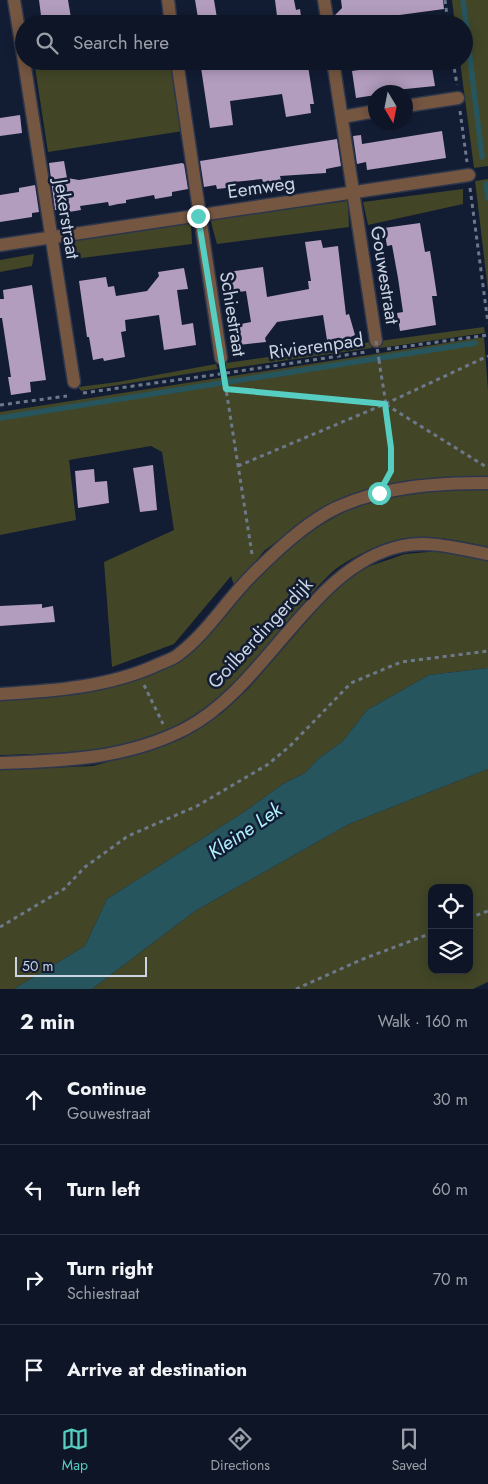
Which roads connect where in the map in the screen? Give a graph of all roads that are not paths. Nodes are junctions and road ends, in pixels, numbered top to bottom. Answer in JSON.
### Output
{"nodes":[{"id":1,"x":14,"y":0,"type":"edge"},
{"id":2,"x":168,"y":0,"type":"edge"},
{"id":3,"x":324,"y":0,"type":"edge"},
{"id":4,"x":16,"y":15,"type":"edge"},
{"id":5,"x":170,"y":15,"type":"edge"},
{"id":6,"x":326,"y":15,"type":"edge"},
{"id":7,"x":25,"y":70,"type":"edge"},
{"id":8,"x":178,"y":70,"type":"edge"},
{"id":9,"x":334,"y":70,"type":"edge"},
{"id":10,"x":458,"y":98,"type":"road end"},
{"id":11,"x":413,"y":105,"type":"edge"},
{"id":12,"x":368,"y":112,"type":"edge"},
{"id":13,"x":342,"y":117,"type":"junction"},
{"id":14,"x":468,"y":175,"type":"road end"},
{"id":15,"x":354,"y":193,"type":"junction"},
{"id":16,"x":198,"y":216,"type":"junction"},
{"id":17,"x":51,"y":238,"type":"junction"},
{"id":18,"x":0,"y":245,"type":"edge"},
{"id":19,"x":377,"y":346,"type":"road end"},
{"id":20,"x":221,"y":358,"type":"road end"},
{"id":21,"x":74,"y":382,"type":"dead end"},
{"id":22,"x":488,"y":483,"type":"edge"},
{"id":23,"x":488,"y":554,"type":"edge"},
{"id":24,"x":0,"y":694,"type":"edge"},
{"id":25,"x":0,"y":763,"type":"edge"}],
"edges":[{"from":1,"to":4,"type":"street","name":"Jekerstraat"},
{"from":2,"to":5,"type":"street"},
{"from":3,"to":6,"type":"street"},
{"from":7,"to":17,"type":"street","name":"Jekerstraat"},
{"from":8,"to":16,"type":"street","name":"Schiestraat"},
{"from":9,"to":13,"type":"street","name":"Gouwestraat"},
{"from":10,"to":11,"type":"street"},
{"from":12,"to":13,"type":"street"},
{"from":13,"to":15,"type":"street","name":"Gouwestraat"},
{"from":14,"to":15,"type":"street","name":"Eemweg"},
{"from":15,"to":16,"type":"street","name":"Eemweg"},
{"from":15,"to":19,"type":"street","name":"Gouwestraat"},
{"from":16,"to":17,"type":"street","name":"Eemweg"},
{"from":16,"to":20,"type":"street","name":"Schiestraat"},
{"from":17,"to":18,"type":"street","name":"Eemweg"},
{"from":17,"to":21,"type":"street","name":"Jekerstraat"},
{"from":22,"to":24,"type":"street"},
{"from":23,"to":25,"type":"street","name":"Goilberdingerdijk"}]}
